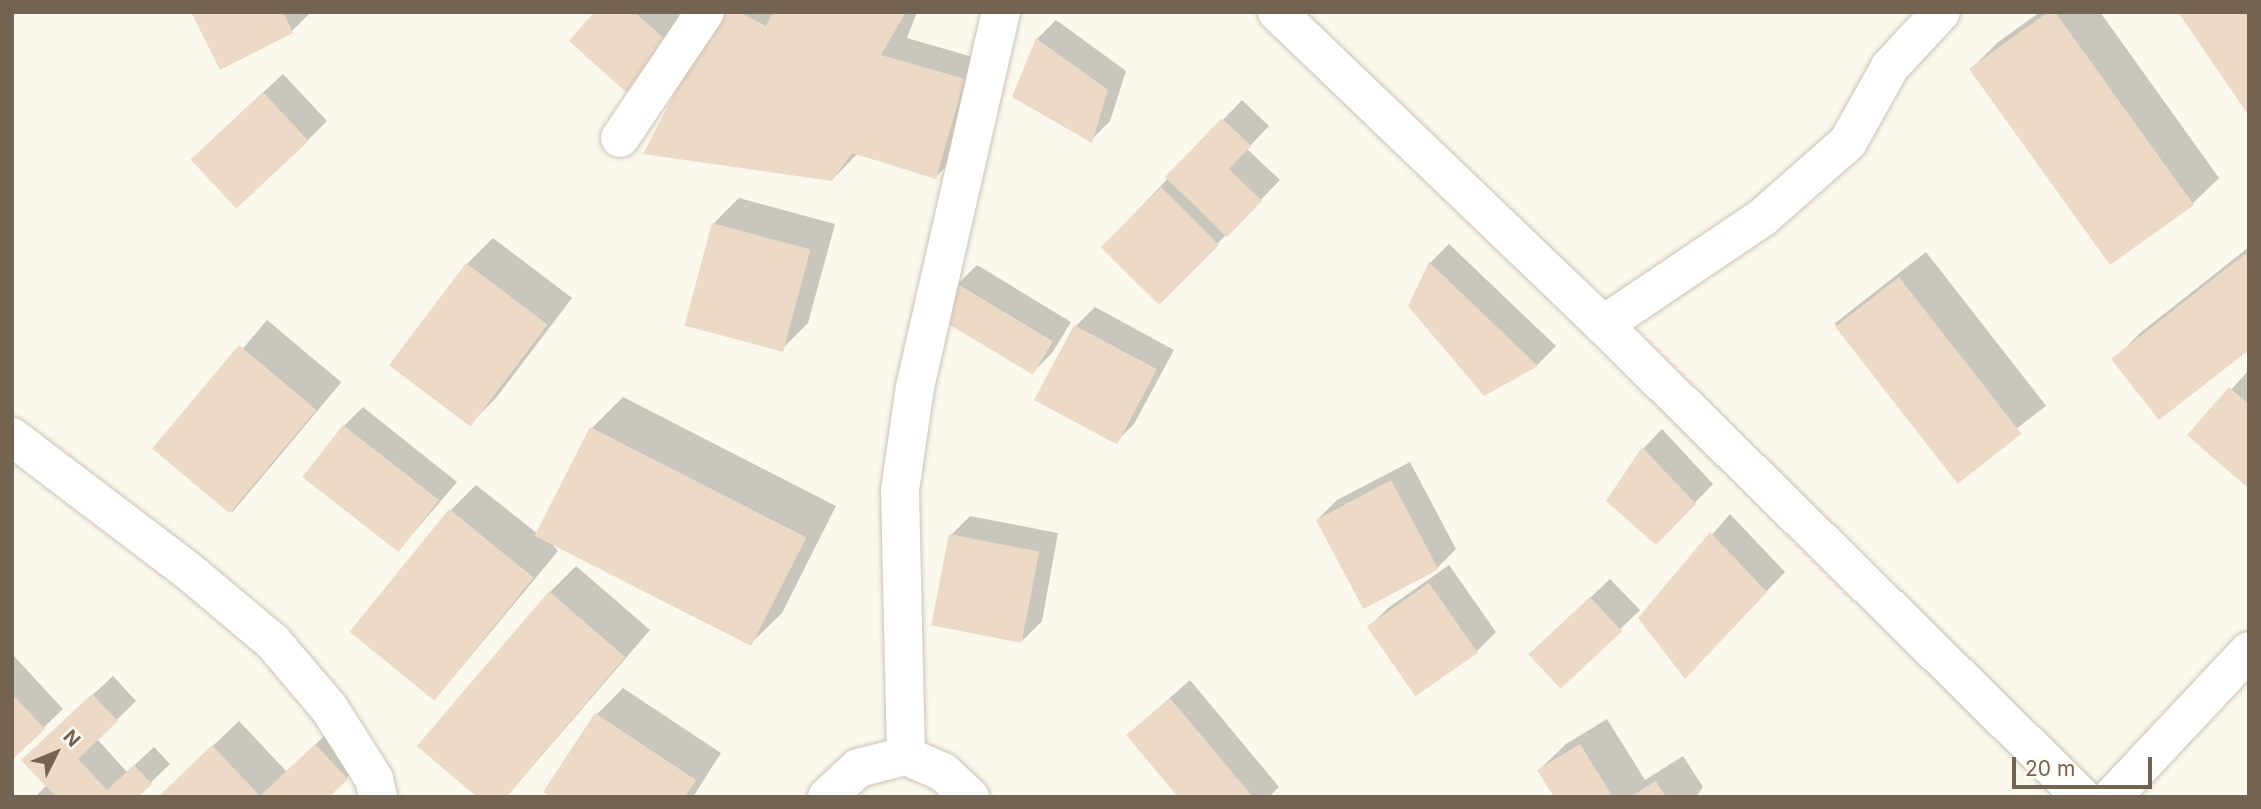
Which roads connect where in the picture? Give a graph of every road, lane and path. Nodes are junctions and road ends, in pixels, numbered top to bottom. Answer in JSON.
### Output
{"nodes":[{"id":1,"x":705,"y":12,"type":"edge"},
{"id":2,"x":1001,"y":12,"type":"edge"},
{"id":3,"x":1277,"y":12,"type":"edge"},
{"id":4,"x":1941,"y":12,"type":"edge"},
{"id":5,"x":620,"y":138,"type":"dead end"},
{"id":6,"x":1603,"y":326,"type":"junction"},
{"id":7,"x":12,"y":438,"type":"edge"},
{"id":8,"x":2249,"y":651,"type":"edge"},
{"id":9,"x":906,"y":756,"type":"junction"},
{"id":10,"x":378,"y":797,"type":"edge"},
{"id":11,"x":827,"y":797,"type":"edge"},
{"id":12,"x":970,"y":797,"type":"edge"},
{"id":13,"x":2082,"y":797,"type":"edge"},
{"id":14,"x":2112,"y":797,"type":"edge"}],
"edges":[{"from":1,"to":5,"type":"street"},
{"from":2,"to":9,"type":"street"},
{"from":3,"to":6,"type":"street"},
{"from":4,"to":6,"type":"street"},
{"from":6,"to":13,"type":"street"},
{"from":7,"to":10,"type":"street"},
{"from":8,"to":14,"type":"street"},
{"from":9,"to":11,"type":"street"},
{"from":9,"to":12,"type":"street"}]}
